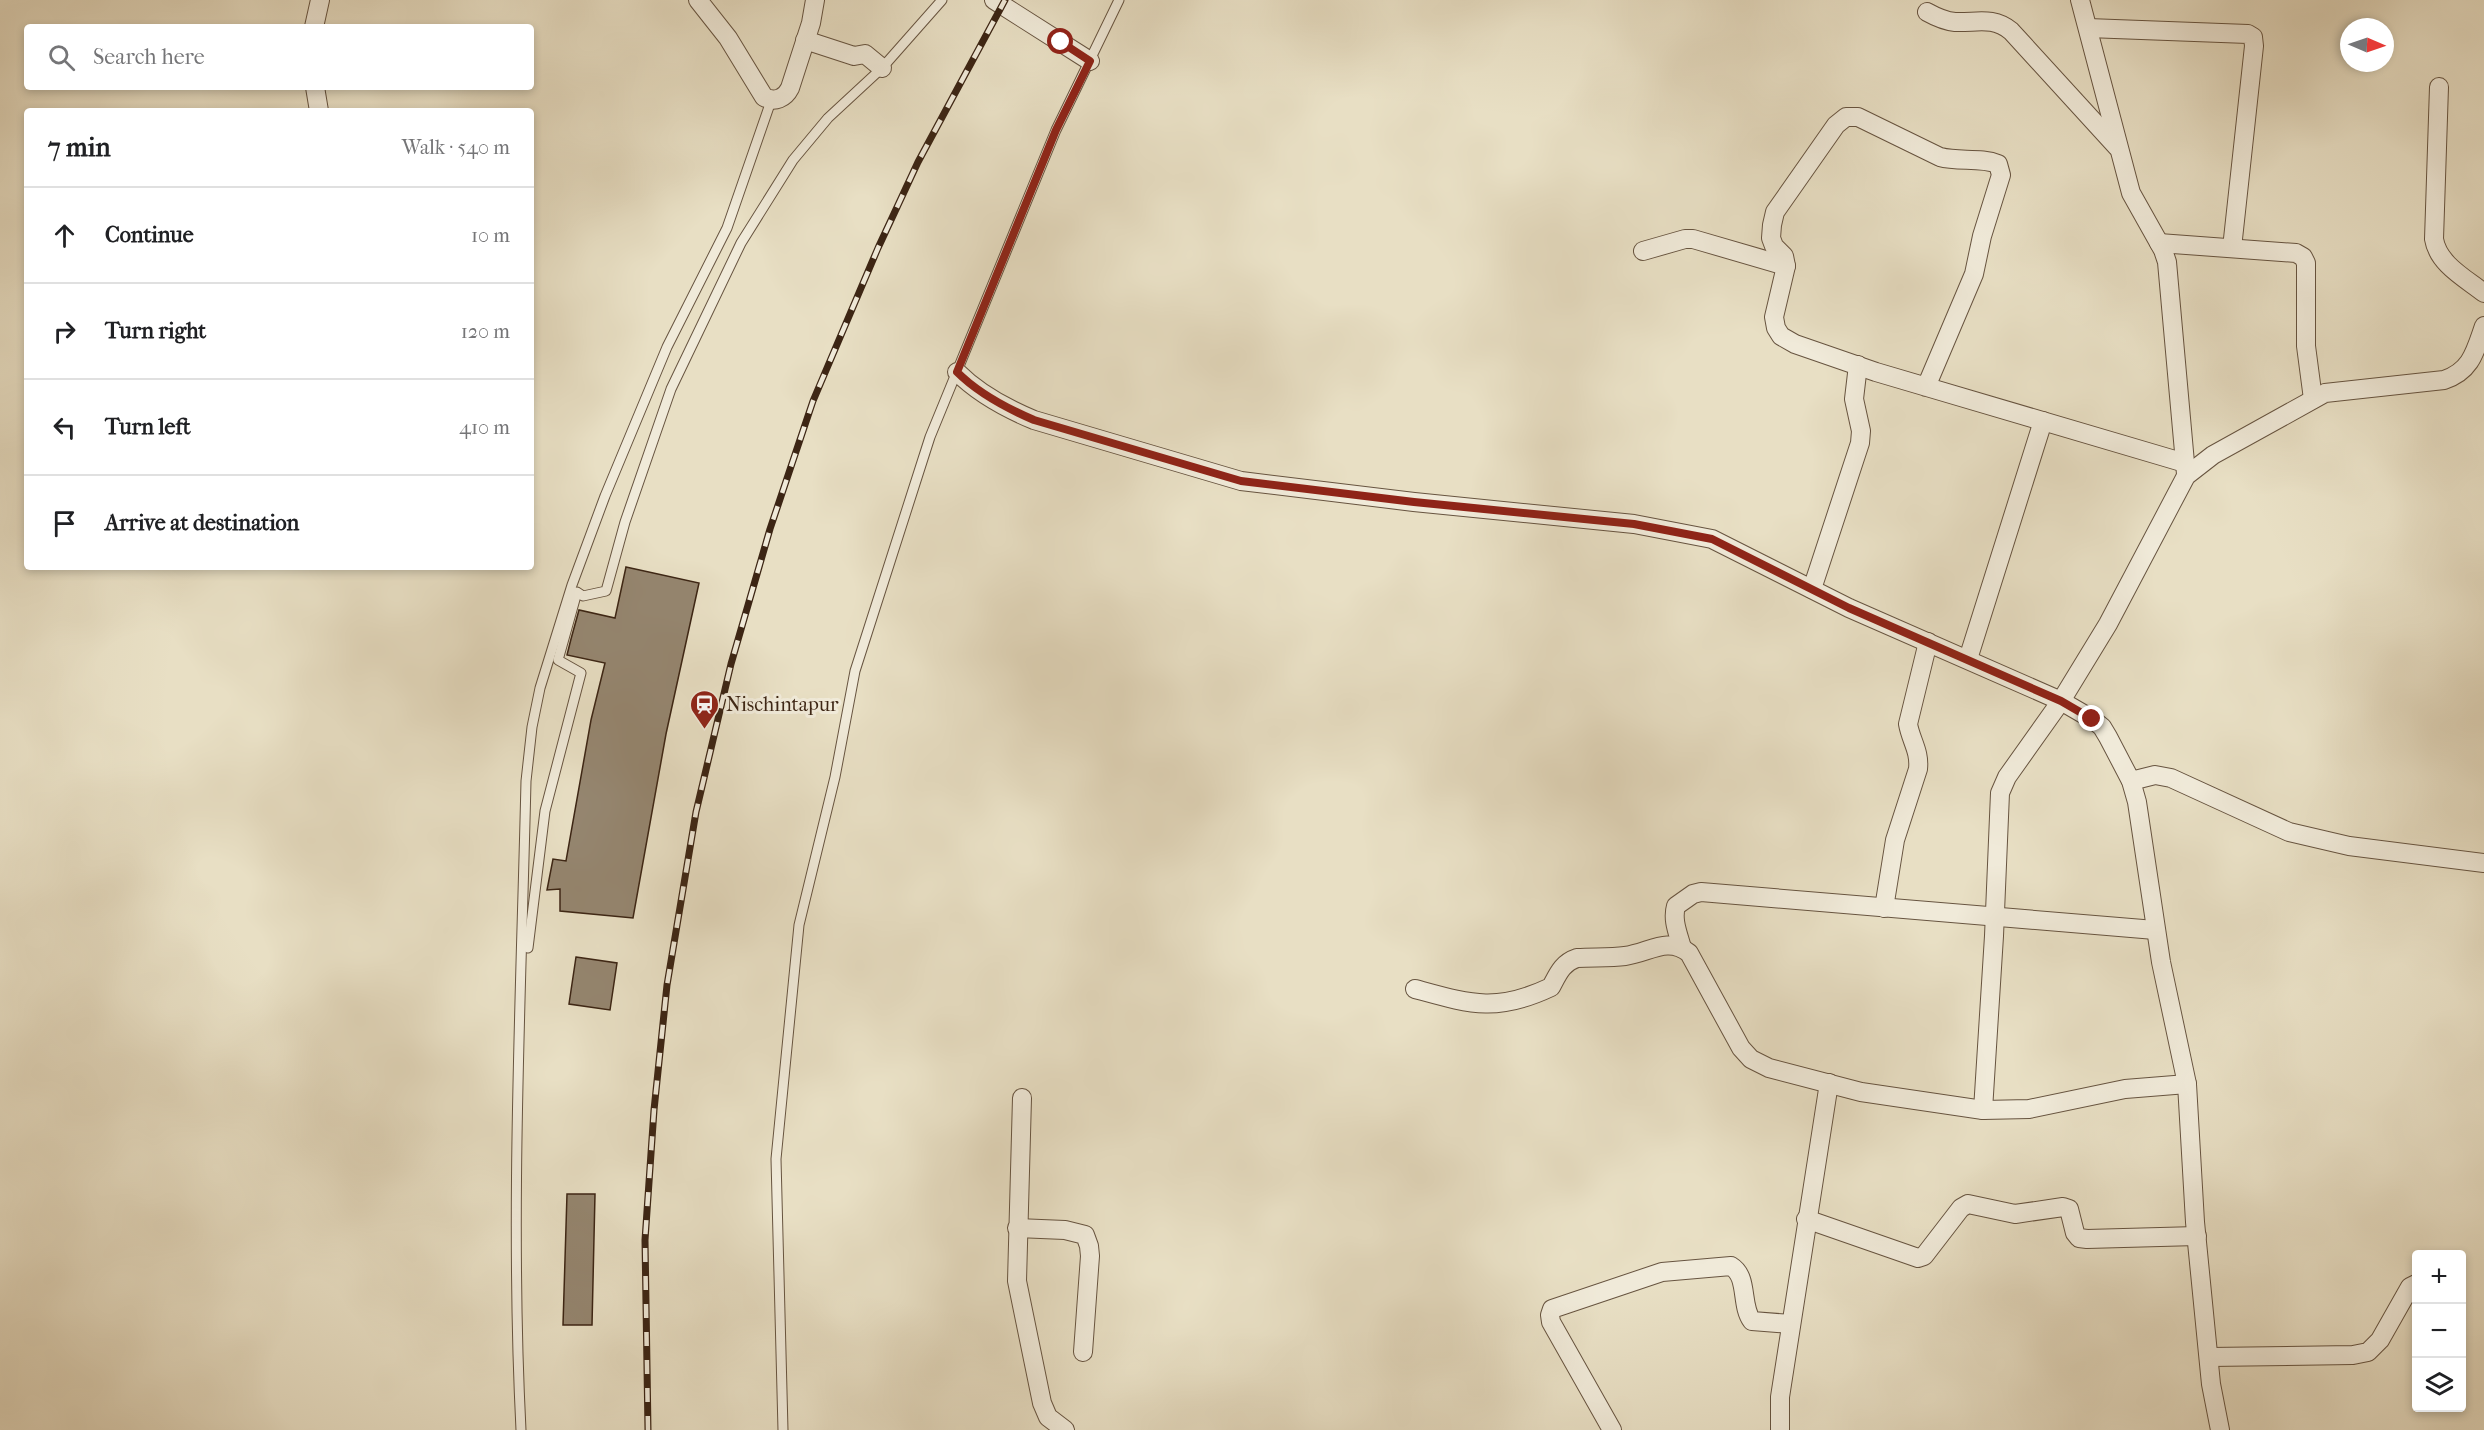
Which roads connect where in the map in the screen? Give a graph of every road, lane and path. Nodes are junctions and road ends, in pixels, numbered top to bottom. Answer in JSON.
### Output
{"nodes":[{"id":1,"x":321,"y":0,"type":"edge"},
{"id":2,"x":698,"y":0,"type":"edge"},
{"id":3,"x":815,"y":0,"type":"edge"},
{"id":4,"x":942,"y":0,"type":"edge"},
{"id":5,"x":994,"y":0,"type":"edge"},
{"id":6,"x":1119,"y":0,"type":"edge"},
{"id":7,"x":2080,"y":0,"type":"edge"},
{"id":8,"x":1927,"y":12,"type":"dead end"},
{"id":9,"x":315,"y":24,"type":"edge"},
{"id":10,"x":2088,"y":28,"type":"junction"},
{"id":11,"x":805,"y":40,"type":"junction"},
{"id":12,"x":1090,"y":61,"type":"junction"},
{"id":13,"x":882,"y":68,"type":"junction"},
{"id":14,"x":2439,"y":87,"type":"dead end"},
{"id":15,"x":316,"y":90,"type":"edge"},
{"id":16,"x":771,"y":101,"type":"junction"},
{"id":17,"x":318,"y":108,"type":"edge"},
{"id":18,"x":2120,"y":150,"type":"junction"},
{"id":19,"x":2159,"y":243,"type":"junction"},
{"id":20,"x":2232,"y":248,"type":"junction"},
{"id":21,"x":1643,"y":251,"type":"dead end"},
{"id":22,"x":1786,"y":266,"type":"junction"},
{"id":23,"x":2484,"y":293,"type":"edge"},
{"id":24,"x":2484,"y":326,"type":"edge"},
{"id":25,"x":1858,"y":365,"type":"junction"},
{"id":26,"x":957,"y":372,"type":"junction"},
{"id":27,"x":1926,"y":387,"type":"junction"},
{"id":28,"x":2313,"y":399,"type":"junction"},
{"id":29,"x":2043,"y":421,"type":"junction"},
{"id":30,"x":2185,"y":470,"type":"junction"},
{"id":31,"x":1812,"y":589,"type":"junction"},
{"id":32,"x":1928,"y":642,"type":"junction"},
{"id":33,"x":1968,"y":659,"type":"junction"},
{"id":34,"x":2061,"y":701,"type":"junction"},
{"id":35,"x":2131,"y":781,"type":"junction"},
{"id":36,"x":2484,"y":863,"type":"edge"},
{"id":37,"x":1884,"y":908,"type":"junction"},
{"id":38,"x":1995,"y":917,"type":"junction"},
{"id":39,"x":2156,"y":930,"type":"junction"},
{"id":40,"x":1682,"y":948,"type":"junction"},
{"id":41,"x":1415,"y":989,"type":"dead end"},
{"id":42,"x":521,"y":1001,"type":"junction"},
{"id":43,"x":1829,"y":1083,"type":"junction"},
{"id":44,"x":2187,"y":1084,"type":"junction"},
{"id":45,"x":1022,"y":1098,"type":"dead end"},
{"id":46,"x":1983,"y":1110,"type":"junction"},
{"id":47,"x":1806,"y":1219,"type":"junction"},
{"id":48,"x":1017,"y":1228,"type":"junction"},
{"id":49,"x":2197,"y":1236,"type":"junction"},
{"id":50,"x":2412,"y":1286,"type":"edge"},
{"id":51,"x":1791,"y":1324,"type":"junction"},
{"id":52,"x":1083,"y":1352,"type":"dead end"},
{"id":53,"x":2209,"y":1357,"type":"junction"},
{"id":54,"x":1058,"y":1428,"type":"edge"},
{"id":55,"x":521,"y":1430,"type":"edge"},
{"id":56,"x":783,"y":1430,"type":"edge"},
{"id":57,"x":1612,"y":1430,"type":"edge"},
{"id":58,"x":1780,"y":1430,"type":"edge"},
{"id":59,"x":2220,"y":1430,"type":"edge"}],
"edges":[{"from":1,"to":9,"type":"street"},
{"from":2,"to":16,"type":"street"},
{"from":3,"to":11,"type":"street"},
{"from":4,"to":13,"type":"lane"},
{"from":5,"to":12,"type":"street"},
{"from":6,"to":12,"type":"lane"},
{"from":7,"to":10,"type":"street"},
{"from":8,"to":18,"type":"street"},
{"from":10,"to":18,"type":"street"},
{"from":10,"to":20,"type":"street"},
{"from":11,"to":13,"type":"street"},
{"from":11,"to":16,"type":"street"},
{"from":12,"to":26,"type":"lane"},
{"from":13,"to":42,"type":"lane"},
{"from":14,"to":23,"type":"street"},
{"from":15,"to":17,"type":"street"},
{"from":16,"to":42,"type":"lane"},
{"from":18,"to":19,"type":"street"},
{"from":19,"to":20,"type":"street"},
{"from":19,"to":30,"type":"street"},
{"from":20,"to":28,"type":"street"},
{"from":21,"to":22,"type":"street"},
{"from":22,"to":25,"type":"street"},
{"from":22,"to":27,"type":"street"},
{"from":24,"to":28,"type":"street"},
{"from":25,"to":27,"type":"street"},
{"from":25,"to":31,"type":"street"},
{"from":26,"to":31,"type":"street"},
{"from":26,"to":56,"type":"lane"},
{"from":27,"to":29,"type":"street"},
{"from":28,"to":30,"type":"street"},
{"from":29,"to":30,"type":"street"},
{"from":29,"to":33,"type":"street"},
{"from":30,"to":34,"type":"street"},
{"from":31,"to":32,"type":"street"},
{"from":32,"to":33,"type":"street"},
{"from":32,"to":37,"type":"street"},
{"from":33,"to":34,"type":"street"},
{"from":34,"to":35,"type":"street"},
{"from":34,"to":38,"type":"street"},
{"from":35,"to":36,"type":"street"},
{"from":35,"to":39,"type":"street"},
{"from":37,"to":38,"type":"street"},
{"from":37,"to":40,"type":"street"},
{"from":38,"to":39,"type":"street"},
{"from":38,"to":46,"type":"street"},
{"from":39,"to":44,"type":"street"},
{"from":40,"to":41,"type":"street"},
{"from":40,"to":43,"type":"street"},
{"from":42,"to":55,"type":"lane"},
{"from":43,"to":46,"type":"street"},
{"from":43,"to":47,"type":"street"},
{"from":44,"to":46,"type":"street"},
{"from":44,"to":49,"type":"street"},
{"from":45,"to":48,"type":"street"},
{"from":47,"to":49,"type":"street"},
{"from":47,"to":51,"type":"street"},
{"from":48,"to":52,"type":"street"},
{"from":48,"to":54,"type":"street"},
{"from":49,"to":53,"type":"street"},
{"from":50,"to":53,"type":"street"},
{"from":51,"to":57,"type":"street"},
{"from":51,"to":58,"type":"street"},
{"from":53,"to":59,"type":"street"}]}
